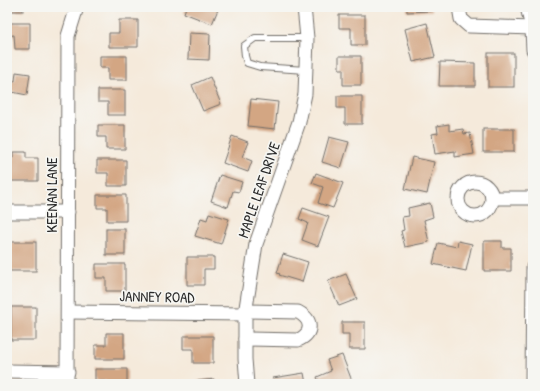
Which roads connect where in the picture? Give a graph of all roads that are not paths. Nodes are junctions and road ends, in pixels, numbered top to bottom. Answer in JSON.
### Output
{"nodes":[{"id":1,"x":77,"y":7,"type":"edge"},
{"id":2,"x":304,"y":7,"type":"edge"},
{"id":3,"x":459,"y":7,"type":"edge"},
{"id":4,"x":527,"y":7,"type":"edge"},
{"id":5,"x":532,"y":34,"type":"edge"},
{"id":6,"x":307,"y":38,"type":"junction"},
{"id":7,"x":533,"y":50,"type":"edge"},
{"id":8,"x":306,"y":70,"type":"junction"},
{"id":9,"x":492,"y":198,"type":"dead end"},
{"id":10,"x":533,"y":198,"type":"edge"},
{"id":11,"x":7,"y":212,"type":"edge"},
{"id":12,"x":68,"y":212,"type":"junction"},
{"id":13,"x":533,"y":267,"type":"edge"},
{"id":14,"x":68,"y":312,"type":"junction"},
{"id":15,"x":245,"y":313,"type":"junction"},
{"id":16,"x":245,"y":339,"type":"junction"},
{"id":17,"x":7,"y":371,"type":"edge"},
{"id":18,"x":68,"y":378,"type":"edge"},
{"id":19,"x":247,"y":384,"type":"edge"},
{"id":20,"x":532,"y":384,"type":"edge"}],
"edges":[{"from":1,"to":12,"type":"street","name":"KEENAN LANE"},
{"from":2,"to":6,"type":"street","name":"MAPLE LEAF DRIVE"},
{"from":3,"to":5,"type":"street"},
{"from":4,"to":5,"type":"street"},
{"from":5,"to":7,"type":"street"},
{"from":6,"to":8,"type":"street","name":"MAPLE LEAF DRIVE"},
{"from":6,"to":8,"type":"lane"},
{"from":8,"to":15,"type":"street","name":"MAPLE LEAF DRIVE"},
{"from":9,"to":10,"type":"street"},
{"from":11,"to":12,"type":"street"},
{"from":12,"to":14,"type":"street","name":"KEENAN LANE"},
{"from":13,"to":20,"type":"street"},
{"from":14,"to":15,"type":"street","name":"JANNEY ROAD"},
{"from":14,"to":18,"type":"street","name":"KEENAN LANE"},
{"from":15,"to":16,"type":"street","name":"MAPLE LEAF DRIVE"},
{"from":15,"to":16,"type":"street","name":"JANNEY ROAD"},
{"from":16,"to":19,"type":"street","name":"MAPLE LEAF DRIVE"},
{"from":17,"to":18,"type":"street"}]}
